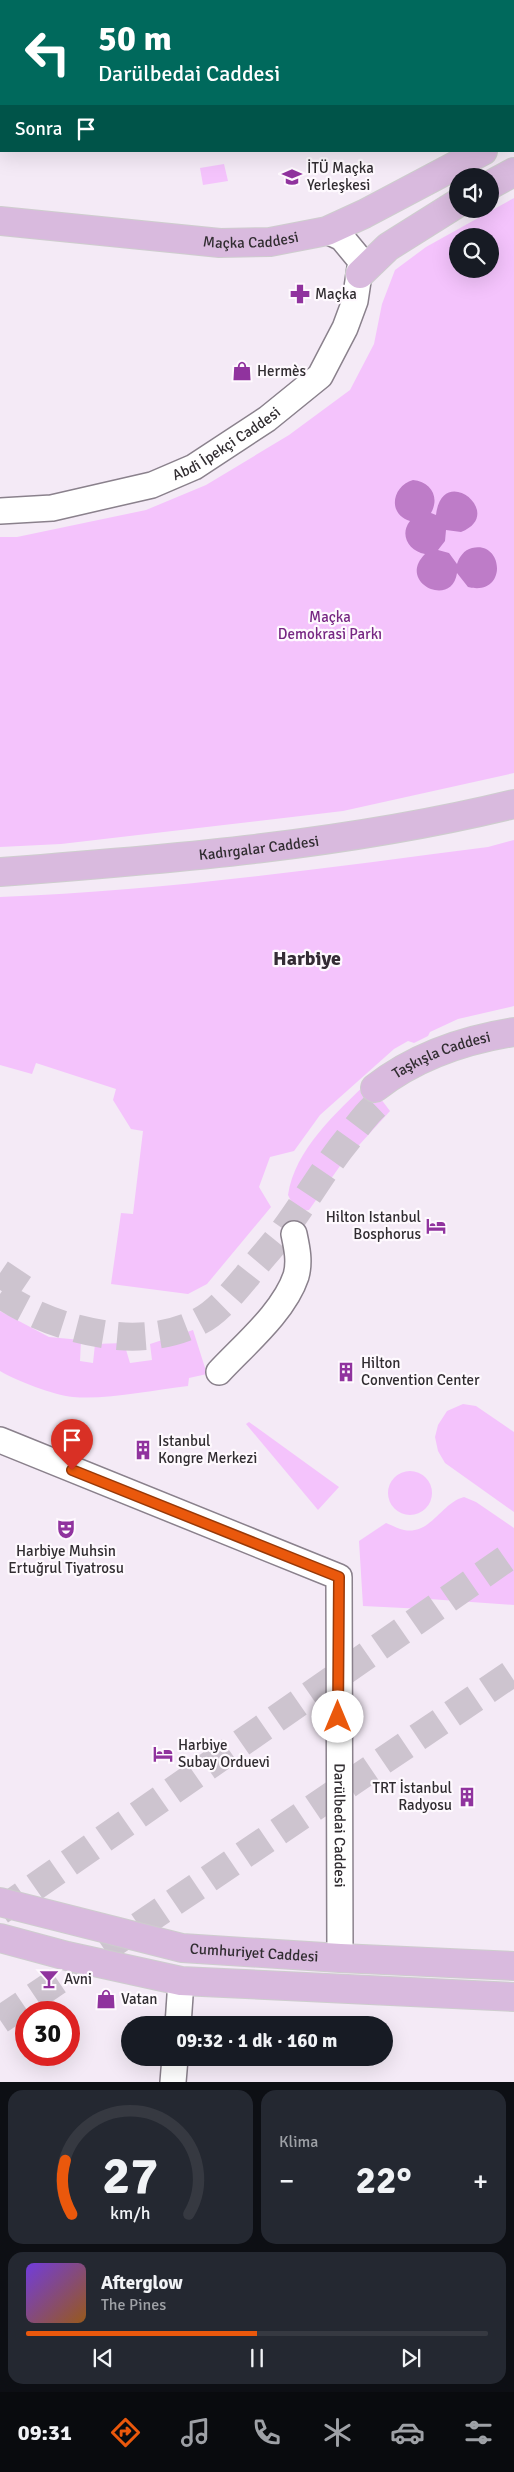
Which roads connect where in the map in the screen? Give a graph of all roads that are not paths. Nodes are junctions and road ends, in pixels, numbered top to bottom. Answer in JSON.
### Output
{"nodes":[{"id":1,"x":481,"y":152,"type":"edge"},
{"id":2,"x":514,"y":172,"type":"edge"},
{"id":3,"x":499,"y":180,"type":"edge"},
{"id":4,"x":449,"y":209,"type":"edge"},
{"id":5,"x":354,"y":219,"type":"junction"},
{"id":6,"x":0,"y":221,"type":"edge"},
{"id":7,"x":327,"y":231,"type":"junction"},
{"id":8,"x":361,"y":267,"type":"junction"},
{"id":9,"x":0,"y":511,"type":"edge"},
{"id":10,"x":514,"y":804,"type":"edge"},
{"id":11,"x":0,"y":872,"type":"edge"},
{"id":12,"x":514,"y":1032,"type":"edge"},
{"id":13,"x":514,"y":1046,"type":"edge"},
{"id":14,"x":294,"y":1234,"type":"dead end"},
{"id":15,"x":219,"y":1372,"type":"dead end"},
{"id":16,"x":0,"y":1440,"type":"edge"},
{"id":17,"x":0,"y":1902,"type":"edge"},
{"id":18,"x":0,"y":1938,"type":"edge"},
{"id":19,"x":340,"y":1958,"type":"junction"},
{"id":20,"x":514,"y":1966,"type":"edge"},
{"id":21,"x":182,"y":1981,"type":"junction"},
{"id":22,"x":338,"y":1988,"type":"junction"},
{"id":23,"x":514,"y":1997,"type":"edge"},
{"id":24,"x":179,"y":2016,"type":"edge"},
{"id":25,"x":174,"y":2066,"type":"edge"},
{"id":26,"x":173,"y":2082,"type":"edge"}],
"edges":[{"from":1,"to":5,"type":"main road","name":"Maçka Caddesi"},
{"from":2,"to":3,"type":"main road"},
{"from":4,"to":8,"type":"main road"},
{"from":5,"to":7,"type":"main road","name":"Maçka Caddesi"},
{"from":5,"to":8,"type":"street","name":"Abdi İpekçi Caddesi"},
{"from":6,"to":7,"type":"main road","name":"Maçka Caddesi"},
{"from":7,"to":8,"type":"street"},
{"from":8,"to":9,"type":"street","name":"Abdi İpekçi Caddesi"},
{"from":10,"to":11,"type":"main road","name":"Kadırgalar Caddesi"},
{"from":12,"to":13,"type":"main road","name":"Taşkışla Caddesi"},
{"from":14,"to":15,"type":"street"},
{"from":16,"to":19,"type":"street","name":"Darülbedai Caddesi"},
{"from":17,"to":19,"type":"main road","name":"Cumhuriyet Caddesi"},
{"from":18,"to":21,"type":"main road","name":"Cumhuriyet Caddesi"},
{"from":19,"to":20,"type":"main road","name":"Cumhuriyet Caddesi"},
{"from":19,"to":22,"type":"main road"},
{"from":21,"to":22,"type":"main road","name":"Cumhuriyet Caddesi"},
{"from":21,"to":24,"type":"street"},
{"from":22,"to":23,"type":"main road","name":"Cumhuriyet Caddesi"},
{"from":25,"to":26,"type":"street"}]}
